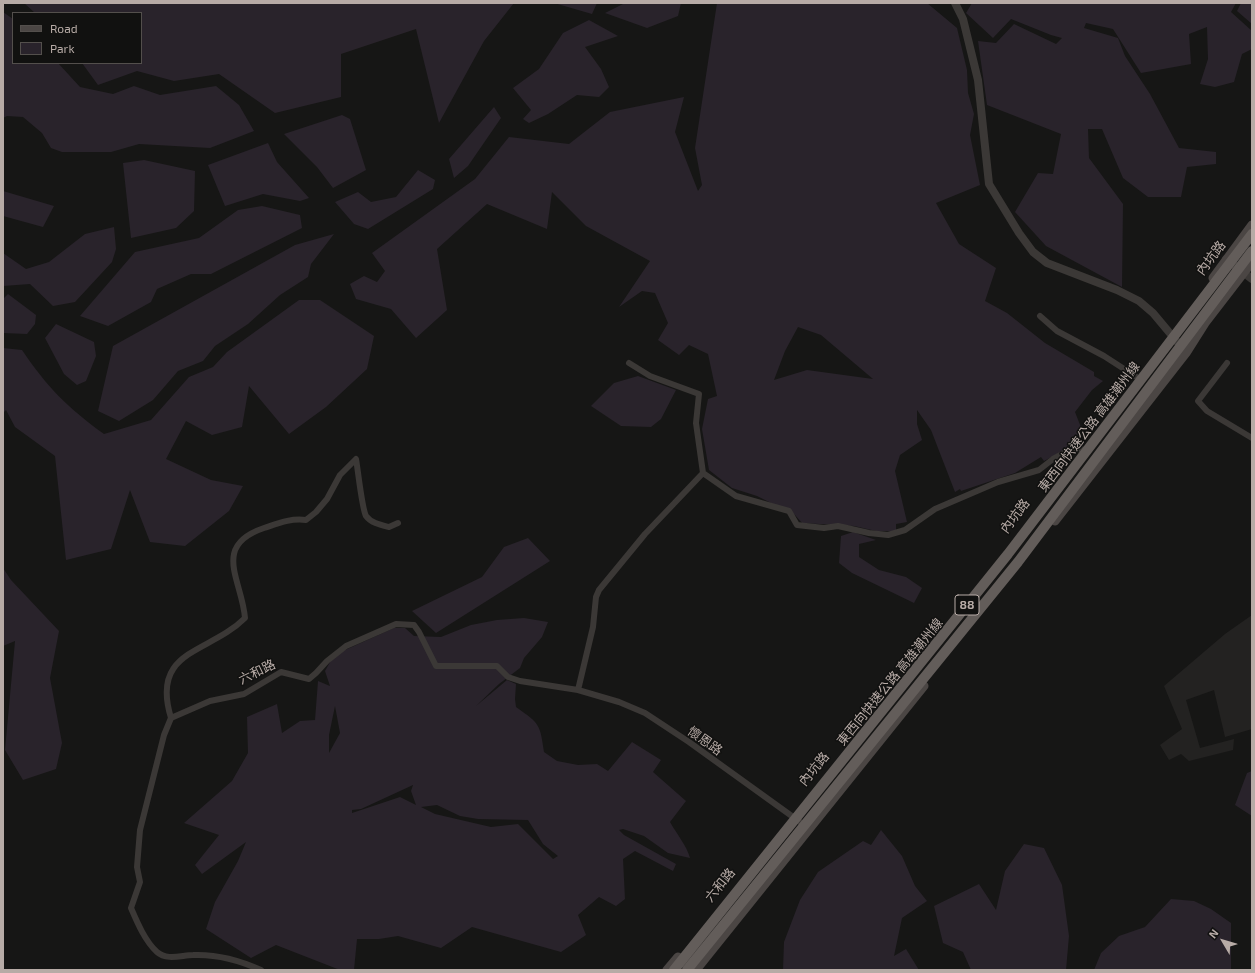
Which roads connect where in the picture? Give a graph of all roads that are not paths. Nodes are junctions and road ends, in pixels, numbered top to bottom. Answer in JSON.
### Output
{"nodes":[{"id":1,"x":955,"y":3,"type":"edge"},
{"id":2,"x":1252,"y":226,"type":"edge"},
{"id":3,"x":1252,"y":234,"type":"edge"},
{"id":4,"x":1252,"y":251,"type":"edge"},
{"id":5,"x":1226,"y":260,"type":"junction"},
{"id":6,"x":1252,"y":262,"type":"edge"},
{"id":7,"x":1244,"y":273,"type":"junction"},
{"id":8,"x":1252,"y":279,"type":"edge"},
{"id":9,"x":1040,"y":316,"type":"dead end"},
{"id":10,"x":1172,"y":335,"type":"junction"},
{"id":11,"x":1186,"y":353,"type":"junction"},
{"id":12,"x":629,"y":363,"type":"dead end"},
{"id":13,"x":1227,"y":363,"type":"dead end"},
{"id":14,"x":1138,"y":378,"type":"junction"},
{"id":15,"x":1252,"y":438,"type":"edge"},
{"id":16,"x":1082,"y":449,"type":"junction"},
{"id":17,"x":703,"y":473,"type":"junction"},
{"id":18,"x":398,"y":523,"type":"dead end"},
{"id":19,"x":578,"y":690,"type":"junction"},
{"id":20,"x":171,"y":718,"type":"junction"},
{"id":21,"x":792,"y":816,"type":"junction"},
{"id":22,"x":810,"y":829,"type":"junction"},
{"id":23,"x":261,"y":970,"type":"edge"},
{"id":24,"x":667,"y":970,"type":"edge"},
{"id":25,"x":674,"y":970,"type":"edge"},
{"id":26,"x":687,"y":970,"type":"edge"},
{"id":27,"x":696,"y":970,"type":"edge"}],
"edges":[{"from":1,"to":10,"type":"street"},
{"from":2,"to":5,"type":"main road","name":"內坑路"},
{"from":3,"to":25,"type":"highway","name":"東西向快速公路 高雄潮州線","number":"88","bridge":true},
{"from":4,"to":26,"type":"highway","name":"東西向快速公路 高雄潮州線","number":"88","bridge":true},
{"from":5,"to":7,"type":"street"},
{"from":5,"to":10,"type":"main road","name":"內坑路"},
{"from":6,"to":7,"type":"main road"},
{"from":7,"to":8,"type":"street"},
{"from":7,"to":11,"type":"main road"},
{"from":9,"to":14,"type":"street"},
{"from":10,"to":11,"type":"street"},
{"from":10,"to":14,"type":"main road","name":"內坑路"},
{"from":11,"to":22,"type":"main road"},
{"from":12,"to":17,"type":"street"},
{"from":13,"to":15,"type":"street"},
{"from":14,"to":16,"type":"main road","name":"內坑路"},
{"from":16,"to":17,"type":"street"},
{"from":16,"to":21,"type":"main road","name":"內坑路"},
{"from":17,"to":19,"type":"street"},
{"from":18,"to":20,"type":"street"},
{"from":19,"to":20,"type":"street","name":"六和路"},
{"from":19,"to":21,"type":"street","name":"懷恩路"},
{"from":20,"to":23,"type":"street"},
{"from":21,"to":22,"type":"street","name":"懷恩路"},
{"from":21,"to":24,"type":"main road","name":"六和路"},
{"from":22,"to":27,"type":"main road"}]}
